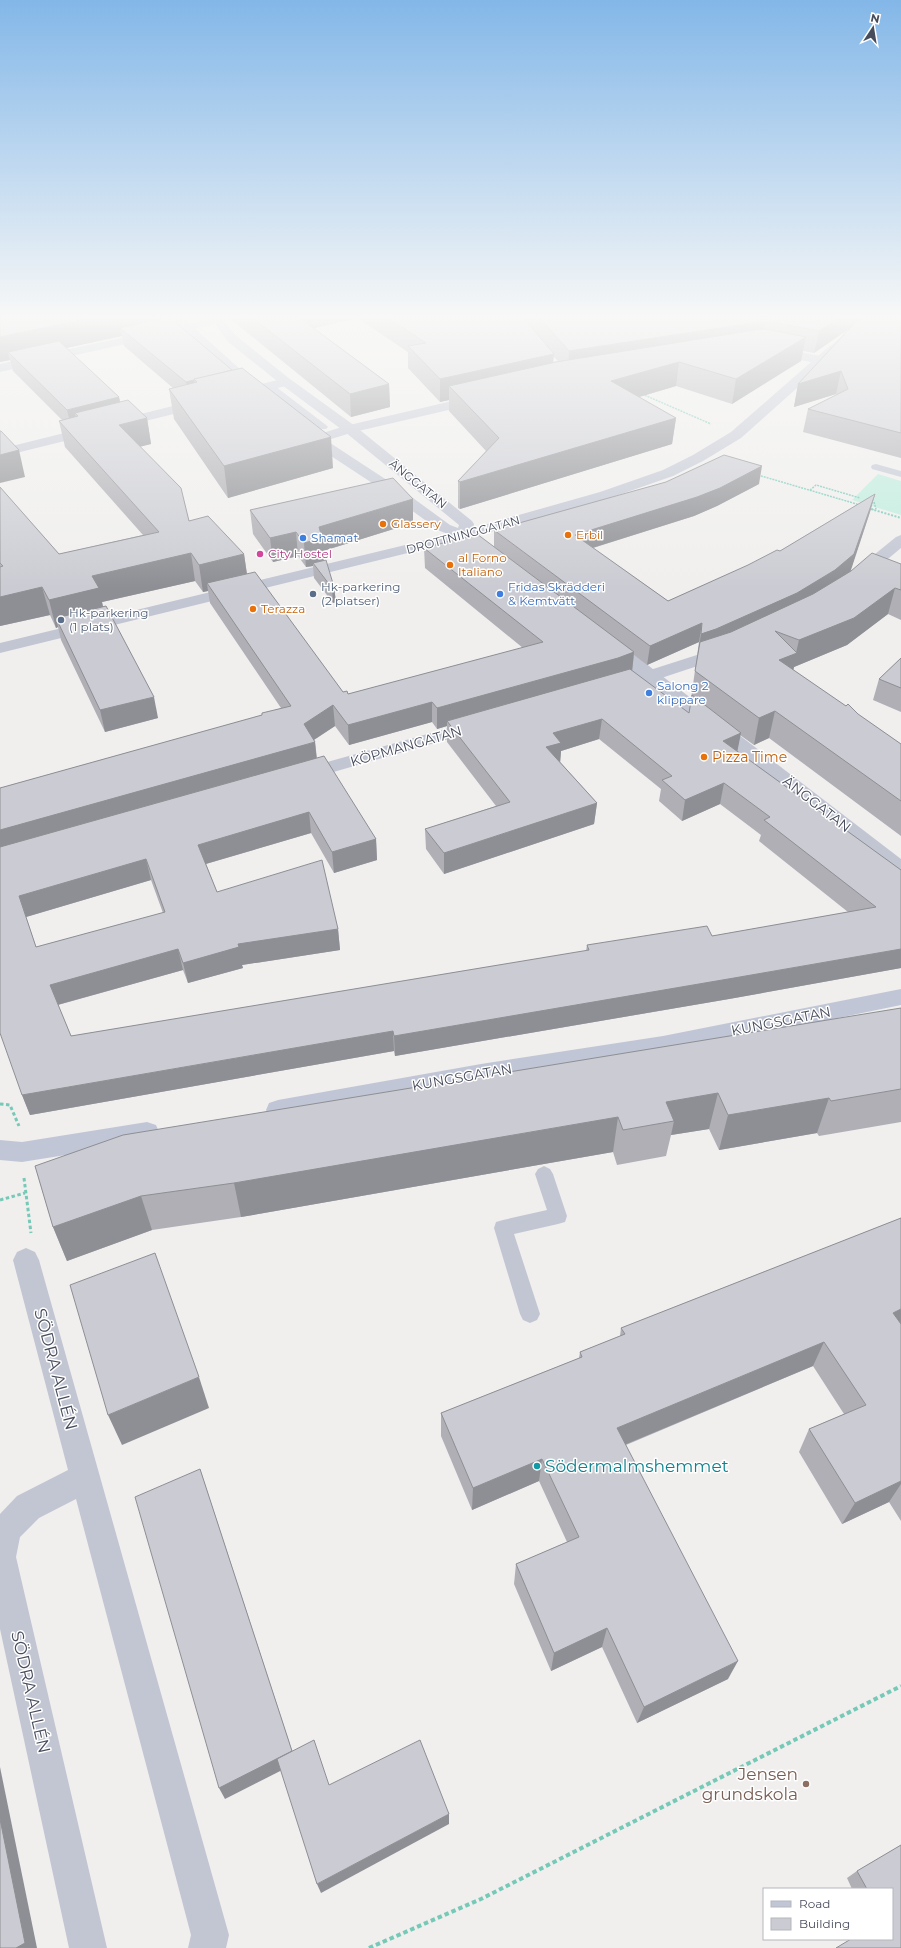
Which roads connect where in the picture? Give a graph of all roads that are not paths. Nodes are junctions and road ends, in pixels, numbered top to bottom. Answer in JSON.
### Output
{"nodes":[{"id":1,"x":185,"y":407,"type":"edge"},
{"id":2,"x":298,"y":407,"type":"edge"},
{"id":3,"x":320,"y":407,"type":"edge"},
{"id":4,"x":444,"y":407,"type":"edge"},
{"id":5,"x":768,"y":407,"type":"edge"},
{"id":6,"x":296,"y":425,"type":"edge"},
{"id":7,"x":323,"y":427,"type":"dead end"},
{"id":8,"x":350,"y":429,"type":"junction"},
{"id":9,"x":315,"y":440,"type":"junction"},
{"id":10,"x":0,"y":453,"type":"edge"},
{"id":11,"x":876,"y":467,"type":"dead end"},
{"id":12,"x":901,"y":474,"type":"edge"},
{"id":13,"x":464,"y":535,"type":"junction"},
{"id":14,"x":901,"y":540,"type":"edge"},
{"id":15,"x":505,"y":566,"type":"edge"},
{"id":16,"x":848,"y":583,"type":"edge"},
{"id":17,"x":594,"y":633,"type":"edge"},
{"id":18,"x":739,"y":645,"type":"edge"},
{"id":19,"x":0,"y":648,"type":"edge"},
{"id":20,"x":651,"y":676,"type":"junction"},
{"id":21,"x":614,"y":687,"type":"edge"},
{"id":22,"x":492,"y":722,"type":"edge"},
{"id":23,"x":284,"y":780,"type":"edge"},
{"id":24,"x":901,"y":869,"type":"edge"},
{"id":25,"x":901,"y":997,"type":"edge"},
{"id":26,"x":254,"y":1115,"type":"edge"},
{"id":27,"x":169,"y":1128,"type":"edge"},
{"id":28,"x":11,"y":1151,"type":"edge"},
{"id":29,"x":0,"y":1162,"type":"edge"},
{"id":30,"x":544,"y":1174,"type":"dead end"},
{"id":31,"x":26,"y":1260,"type":"dead end"},
{"id":32,"x":530,"y":1314,"type":"dead end"},
{"id":33,"x":85,"y":1478,"type":"junction"},
{"id":34,"x":88,"y":1948,"type":"edge"},
{"id":35,"x":207,"y":1948,"type":"edge"}],
"edges":[{"from":1,"to":10,"type":"street"},
{"from":2,"to":7,"type":"lane"},
{"from":3,"to":8,"type":"street","name":"ÄNGGATAN"},
{"from":4,"to":8,"type":"street"},
{"from":5,"to":13,"type":"street","name":"DROTTNINGGATAN"},
{"from":6,"to":9,"type":"street","name":"ÄNGGATAN"},
{"from":8,"to":9,"type":"street"},
{"from":8,"to":13,"type":"street","name":"ÄNGGATAN"},
{"from":9,"to":13,"type":"street","name":"ÄNGGATAN"},
{"from":11,"to":12,"type":"lane"},
{"from":13,"to":15,"type":"street","name":"ÄNGGATAN"},
{"from":13,"to":19,"type":"street","name":"DROTTNINGGATAN"},
{"from":14,"to":16,"type":"street"},
{"from":17,"to":20,"type":"street","name":"ÄNGGATAN"},
{"from":18,"to":20,"type":"street"},
{"from":20,"to":21,"type":"street"},
{"from":20,"to":24,"type":"street","name":"ÄNGGATAN"},
{"from":22,"to":23,"type":"street","name":"KÖPMANGATAN"},
{"from":25,"to":26,"type":"main road","name":"KUNGSGATAN"},
{"from":27,"to":28,"type":"main road"},
{"from":28,"to":29,"type":"main road"},
{"from":30,"to":32,"type":"lane"},
{"from":31,"to":33,"type":"street","name":"SÖDRA ALLÉN"},
{"from":33,"to":34,"type":"street","name":"SÖDRA ALLÉN"},
{"from":33,"to":35,"type":"street","name":"SÖDRA ALLÉN"}]}
